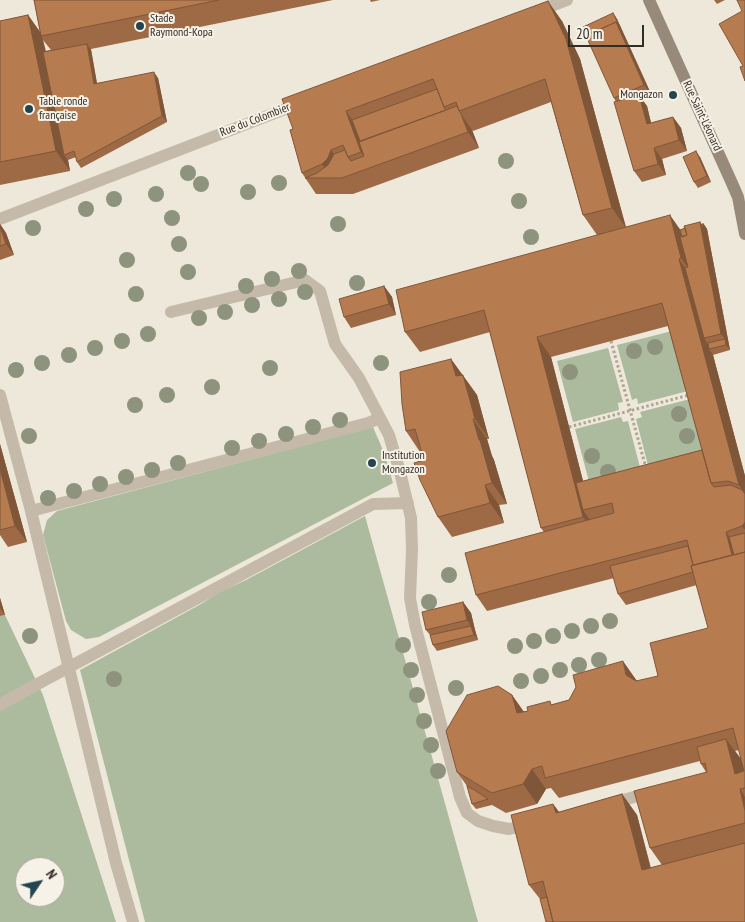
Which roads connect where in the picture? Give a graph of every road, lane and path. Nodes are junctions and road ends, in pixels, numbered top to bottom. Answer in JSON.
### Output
{"nodes":[{"id":1,"x":567,"y":0,"type":"edge"},
{"id":2,"x":649,"y":0,"type":"edge"},
{"id":3,"x":521,"y":18,"type":"edge"},
{"id":4,"x":310,"y":99,"type":"edge"},
{"id":5,"x":0,"y":219,"type":"edge"},
{"id":6,"x":745,"y":234,"type":"edge"},
{"id":7,"x":171,"y":312,"type":"dead end"},
{"id":8,"x":612,"y":341,"type":"dead end"},
{"id":9,"x":695,"y":394,"type":"edge"},
{"id":10,"x":0,"y":395,"type":"edge"},
{"id":11,"x":630,"y":410,"type":"junction"},
{"id":12,"x":380,"y":418,"type":"junction"},
{"id":13,"x":569,"y":427,"type":"dead end"},
{"id":14,"x":647,"y":474,"type":"edge"},
{"id":15,"x":408,"y":503,"type":"junction"},
{"id":16,"x":31,"y":511,"type":"junction"},
{"id":17,"x":70,"y":666,"type":"junction"},
{"id":18,"x":0,"y":705,"type":"edge"},
{"id":19,"x":662,"y":790,"type":"edge"},
{"id":20,"x":595,"y":807,"type":"edge"},
{"id":21,"x":547,"y":820,"type":"edge"},
{"id":22,"x":133,"y":922,"type":"edge"}],
"edges":[{"from":1,"to":3,"type":"street"},
{"from":2,"to":6,"type":"street","name":"Rue Saint-Léonard"},
{"from":4,"to":5,"type":"street","name":"Rue du Colombier"},
{"from":7,"to":12,"type":"street"},
{"from":8,"to":11,"type":"path"},
{"from":9,"to":11,"type":"path"},
{"from":10,"to":16,"type":"street"},
{"from":11,"to":13,"type":"path"},
{"from":11,"to":14,"type":"path"},
{"from":12,"to":15,"type":"street"},
{"from":12,"to":16,"type":"street"},
{"from":15,"to":17,"type":"street"},
{"from":15,"to":21,"type":"street"},
{"from":16,"to":17,"type":"street"},
{"from":17,"to":18,"type":"street"},
{"from":17,"to":22,"type":"street"},
{"from":19,"to":20,"type":"street"}]}
